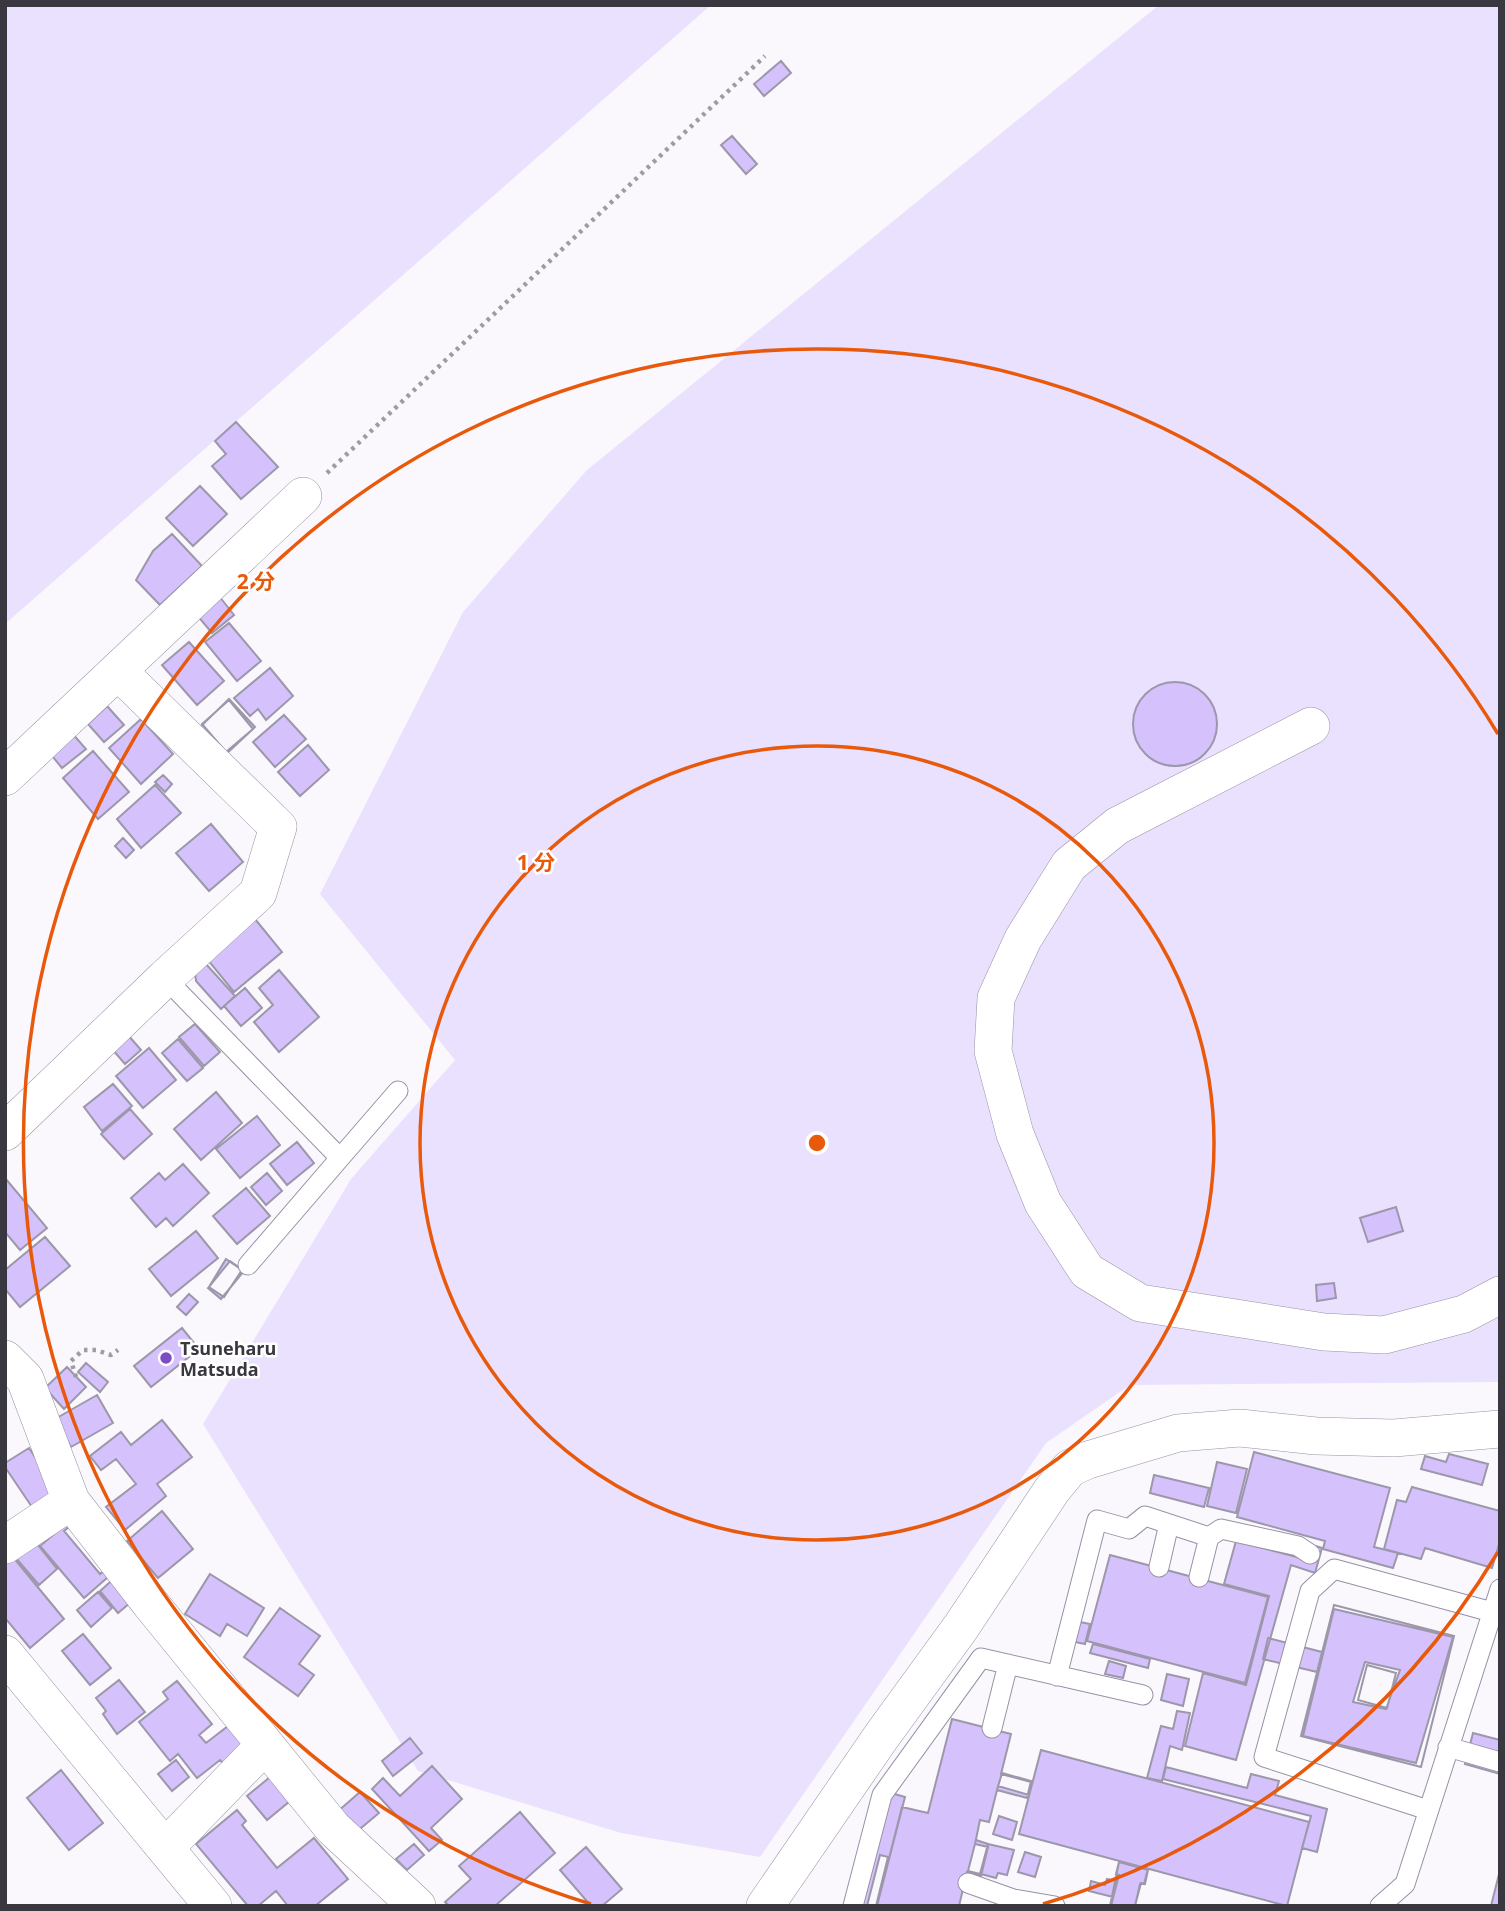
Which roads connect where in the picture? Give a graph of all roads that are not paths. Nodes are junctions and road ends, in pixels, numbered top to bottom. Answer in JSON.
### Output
{"nodes":[{"id":1,"x":303,"y":496,"type":"road end"},
{"id":2,"x":118,"y":671,"type":"junction"},
{"id":3,"x":1311,"y":726,"type":"dead end"},
{"id":4,"x":5,"y":777,"type":"edge"},
{"id":5,"x":165,"y":978,"type":"junction"},
{"id":6,"x":398,"y":1091,"type":"dead end"},
{"id":7,"x":5,"y":1132,"type":"edge"},
{"id":8,"x":340,"y":1158,"type":"junction"},
{"id":9,"x":248,"y":1265,"type":"dead end"},
{"id":10,"x":1500,"y":1295,"type":"edge"},
{"id":11,"x":5,"y":1359,"type":"edge"},
{"id":12,"x":1500,"y":1429,"type":"edge"},
{"id":13,"x":71,"y":1501,"type":"junction"},
{"id":14,"x":1169,"y":1524,"type":"junction"},
{"id":15,"x":1209,"y":1537,"type":"junction"},
{"id":16,"x":5,"y":1545,"type":"edge"},
{"id":17,"x":1321,"y":1561,"type":"junction"},
{"id":18,"x":1159,"y":1567,"type":"dead end"},
{"id":19,"x":1199,"y":1577,"type":"dead end"},
{"id":20,"x":1500,"y":1589,"type":"edge"},
{"id":21,"x":1492,"y":1612,"type":"junction"},
{"id":22,"x":5,"y":1654,"type":"edge"},
{"id":23,"x":1008,"y":1664,"type":"junction"},
{"id":24,"x":1058,"y":1676,"type":"junction"},
{"id":25,"x":1143,"y":1695,"type":"dead end"},
{"id":26,"x":992,"y":1728,"type":"dead end"},
{"id":27,"x":265,"y":1745,"type":"junction"},
{"id":28,"x":1448,"y":1747,"type":"junction"},
{"id":29,"x":1500,"y":1762,"type":"edge"},
{"id":30,"x":1428,"y":1810,"type":"junction"},
{"id":31,"x":165,"y":1848,"type":"junction"},
{"id":32,"x":968,"y":1883,"type":"dead end"},
{"id":33,"x":400,"y":1901,"type":"edge"},
{"id":34,"x":213,"y":1906,"type":"edge"},
{"id":35,"x":765,"y":1906,"type":"edge"},
{"id":36,"x":853,"y":1906,"type":"edge"},
{"id":37,"x":1055,"y":1906,"type":"edge"},
{"id":38,"x":1380,"y":1906,"type":"edge"}],
"edges":[{"from":1,"to":2,"type":"street"},
{"from":2,"to":4,"type":"street"},
{"from":2,"to":5,"type":"street"},
{"from":3,"to":10,"type":"street"},
{"from":5,"to":7,"type":"street"},
{"from":5,"to":8,"type":"lane"},
{"from":6,"to":8,"type":"lane"},
{"from":8,"to":9,"type":"lane"},
{"from":11,"to":13,"type":"street"},
{"from":12,"to":35,"type":"street"},
{"from":13,"to":16,"type":"street"},
{"from":13,"to":27,"type":"street"},
{"from":14,"to":15,"type":"lane"},
{"from":14,"to":18,"type":"lane"},
{"from":14,"to":24,"type":"lane"},
{"from":15,"to":17,"type":"lane"},
{"from":15,"to":19,"type":"lane"},
{"from":17,"to":21,"type":"lane"},
{"from":17,"to":30,"type":"lane"},
{"from":20,"to":21,"type":"lane"},
{"from":21,"to":28,"type":"lane"},
{"from":22,"to":31,"type":"street"},
{"from":23,"to":24,"type":"lane"},
{"from":23,"to":26,"type":"lane"},
{"from":23,"to":36,"type":"lane"},
{"from":24,"to":25,"type":"lane"},
{"from":27,"to":31,"type":"street"},
{"from":27,"to":33,"type":"street"},
{"from":28,"to":29,"type":"lane"},
{"from":28,"to":30,"type":"lane"},
{"from":30,"to":38,"type":"lane"},
{"from":31,"to":34,"type":"street"},
{"from":32,"to":37,"type":"lane"}]}
